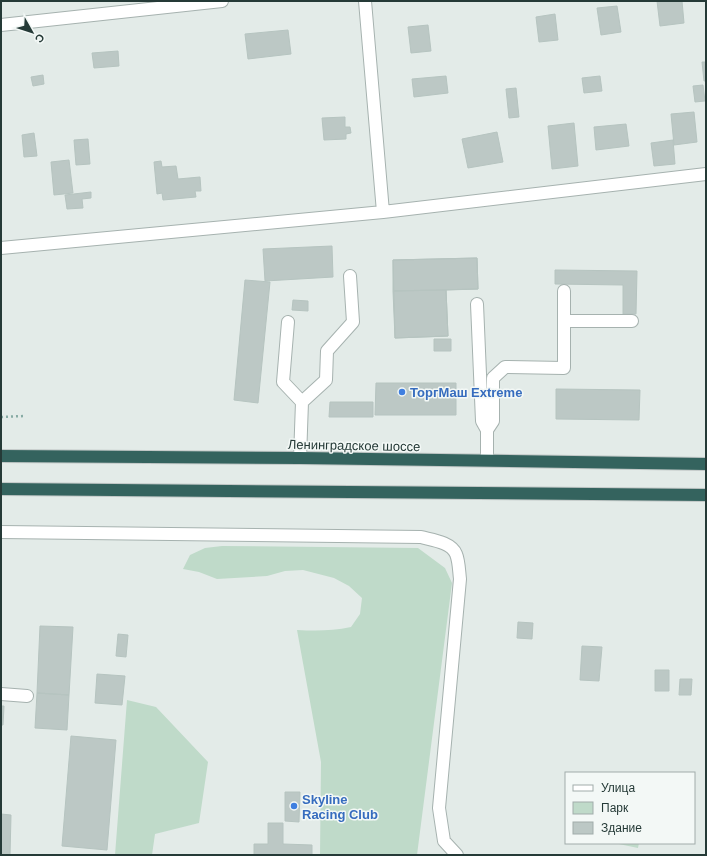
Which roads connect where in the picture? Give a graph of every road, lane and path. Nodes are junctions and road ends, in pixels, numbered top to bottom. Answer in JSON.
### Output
{"nodes":[{"id":1,"x":222,"y":1,"type":"edge"},
{"id":2,"x":365,"y":1,"type":"edge"},
{"id":3,"x":1,"y":25,"type":"edge"},
{"id":4,"x":706,"y":174,"type":"edge"},
{"id":5,"x":383,"y":212,"type":"junction"},
{"id":6,"x":1,"y":248,"type":"edge"},
{"id":7,"x":350,"y":276,"type":"dead end"},
{"id":8,"x":564,"y":291,"type":"dead end"},
{"id":9,"x":477,"y":304,"type":"dead end"},
{"id":10,"x":564,"y":321,"type":"junction"},
{"id":11,"x":632,"y":321,"type":"dead end"},
{"id":12,"x":288,"y":322,"type":"dead end"},
{"id":13,"x":302,"y":402,"type":"junction"},
{"id":14,"x":24,"y":416,"type":"dead end"},
{"id":15,"x":1,"y":417,"type":"edge"},
{"id":16,"x":487,"y":430,"type":"junction"},
{"id":17,"x":1,"y":450,"type":"edge"},
{"id":18,"x":1,"y":456,"type":"edge"},
{"id":19,"x":28,"y":456,"type":"junction"},
{"id":20,"x":300,"y":458,"type":"junction"},
{"id":21,"x":487,"y":460,"type":"junction"},
{"id":22,"x":706,"y":464,"type":"edge"},
{"id":23,"x":1,"y":489,"type":"edge"},
{"id":24,"x":706,"y":495,"type":"edge"},
{"id":25,"x":1,"y":532,"type":"edge"},
{"id":26,"x":1,"y":694,"type":"edge"},
{"id":27,"x":27,"y":696,"type":"dead end"},
{"id":28,"x":456,"y":855,"type":"edge"}],
"edges":[{"from":1,"to":3,"type":"street"},
{"from":2,"to":5,"type":"street"},
{"from":4,"to":5,"type":"street"},
{"from":5,"to":6,"type":"street"},
{"from":7,"to":13,"type":"street"},
{"from":8,"to":10,"type":"street"},
{"from":9,"to":16,"type":"street"},
{"from":10,"to":11,"type":"street"},
{"from":10,"to":16,"type":"street"},
{"from":12,"to":13,"type":"street"},
{"from":13,"to":20,"type":"street"},
{"from":14,"to":15,"type":"path"},
{"from":16,"to":21,"type":"street"},
{"from":17,"to":19,"type":"street"},
{"from":18,"to":19,"type":"highway","name":"Ленинградское шоссе"},
{"from":19,"to":20,"type":"highway","name":"Ленинградское шоссе"},
{"from":20,"to":21,"type":"highway","name":"Ленинградское шоссе"},
{"from":21,"to":22,"type":"highway","name":"Ленинградское шоссе"},
{"from":23,"to":24,"type":"highway"},
{"from":25,"to":28,"type":"street"},
{"from":26,"to":27,"type":"street"}]}
